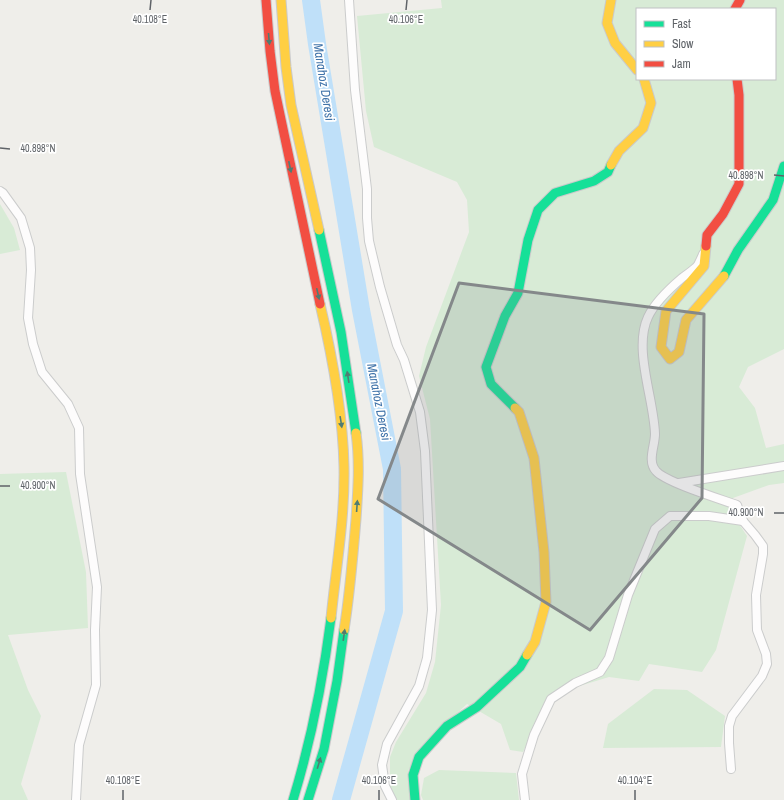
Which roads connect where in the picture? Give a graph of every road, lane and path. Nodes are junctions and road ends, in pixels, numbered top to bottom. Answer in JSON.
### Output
{"nodes":[{"id":1,"x":266,"y":0,"type":"edge"},
{"id":2,"x":281,"y":0,"type":"edge"},
{"id":3,"x":349,"y":0,"type":"edge"},
{"id":4,"x":611,"y":0,"type":"edge"},
{"id":5,"x":636,"y":69,"type":"edge"},
{"id":6,"x":644,"y":80,"type":"edge"},
{"id":7,"x":737,"y":80,"type":"edge"},
{"id":8,"x":784,"y":166,"type":"edge"},
{"id":9,"x":0,"y":191,"type":"edge"},
{"id":10,"x":706,"y":250,"type":"junction"},
{"id":11,"x":784,"y":466,"type":"edge"},
{"id":12,"x":679,"y":483,"type":"junction"},
{"id":13,"x":743,"y":521,"type":"junction"},
{"id":14,"x":731,"y":769,"type":"dead end"},
{"id":15,"x":76,"y":800,"type":"edge"},
{"id":16,"x":293,"y":800,"type":"edge"},
{"id":17,"x":308,"y":800,"type":"edge"},
{"id":18,"x":392,"y":800,"type":"edge"},
{"id":19,"x":415,"y":800,"type":"edge"},
{"id":20,"x":525,"y":800,"type":"edge"}],
"edges":[{"from":1,"to":16,"type":"main road","one_way":true},
{"from":17,"to":2,"type":"main road","one_way":true},
{"from":3,"to":18,"type":"street"},
{"from":4,"to":5,"type":"main road"},
{"from":6,"to":19,"type":"main road"},
{"from":7,"to":10,"type":"main road"},
{"from":8,"to":10,"type":"main road"},
{"from":9,"to":15,"type":"street"},
{"from":10,"to":12,"type":"street"},
{"from":11,"to":12,"type":"street"},
{"from":12,"to":13,"type":"street"},
{"from":13,"to":14,"type":"street"},
{"from":13,"to":20,"type":"street"}]}
